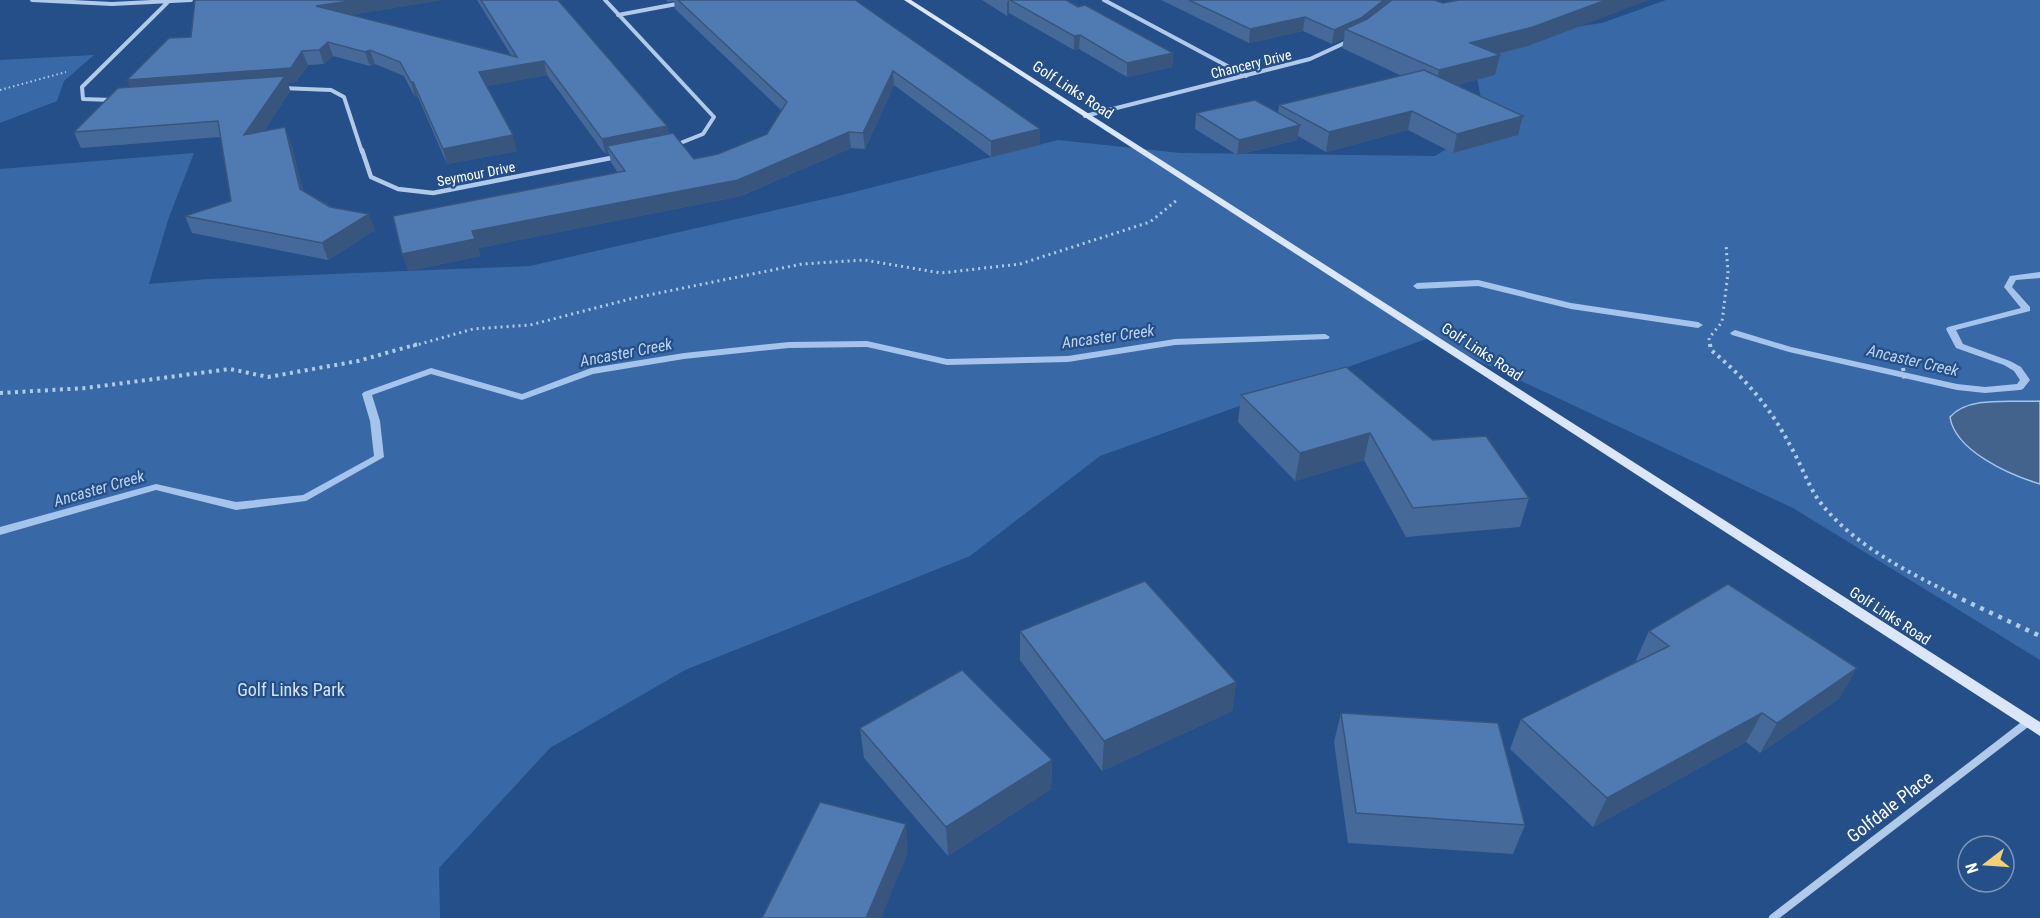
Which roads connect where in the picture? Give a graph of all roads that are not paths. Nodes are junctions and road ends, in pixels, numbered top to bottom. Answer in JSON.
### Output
{"nodes":[{"id":1,"x":32,"y":0,"type":"edge"},
{"id":2,"x":191,"y":0,"type":"edge"},
{"id":3,"x":605,"y":0,"type":"edge"},
{"id":4,"x":907,"y":0,"type":"edge"},
{"id":5,"x":1104,"y":0,"type":"edge"},
{"id":6,"x":168,"y":2,"type":"junction"},
{"id":7,"x":688,"y":2,"type":"edge"},
{"id":8,"x":618,"y":15,"type":"junction"},
{"id":9,"x":1354,"y":38,"type":"edge"},
{"id":10,"x":1247,"y":76,"type":"junction"},
{"id":11,"x":273,"y":89,"type":"edge"},
{"id":12,"x":120,"y":101,"type":"edge"},
{"id":13,"x":1085,"y":116,"type":"junction"},
{"id":14,"x":664,"y":147,"type":"edge"},
{"id":15,"x":617,"y":156,"type":"edge"},
{"id":16,"x":2028,"y":722,"type":"junction"},
{"id":17,"x":2040,"y":730,"type":"edge"},
{"id":18,"x":1773,"y":918,"type":"edge"}],
"edges":[{"from":1,"to":6,"type":"street"},
{"from":2,"to":6,"type":"street"},
{"from":3,"to":8,"type":"street"},
{"from":4,"to":13,"type":"main road","name":"Golf Links Road"},
{"from":5,"to":10,"type":"street"},
{"from":6,"to":12,"type":"street"},
{"from":7,"to":8,"type":"street"},
{"from":8,"to":14,"type":"street"},
{"from":9,"to":10,"type":"street","name":"Chancery Drive"},
{"from":10,"to":13,"type":"street","name":"Chancery Drive"},
{"from":11,"to":15,"type":"street","name":"Seymour Drive"},
{"from":13,"to":16,"type":"main road","name":"Golf Links Road"},
{"from":16,"to":17,"type":"main road","name":"Golf Links Road"},
{"from":16,"to":18,"type":"street","name":"Golfdale Place"}]}
